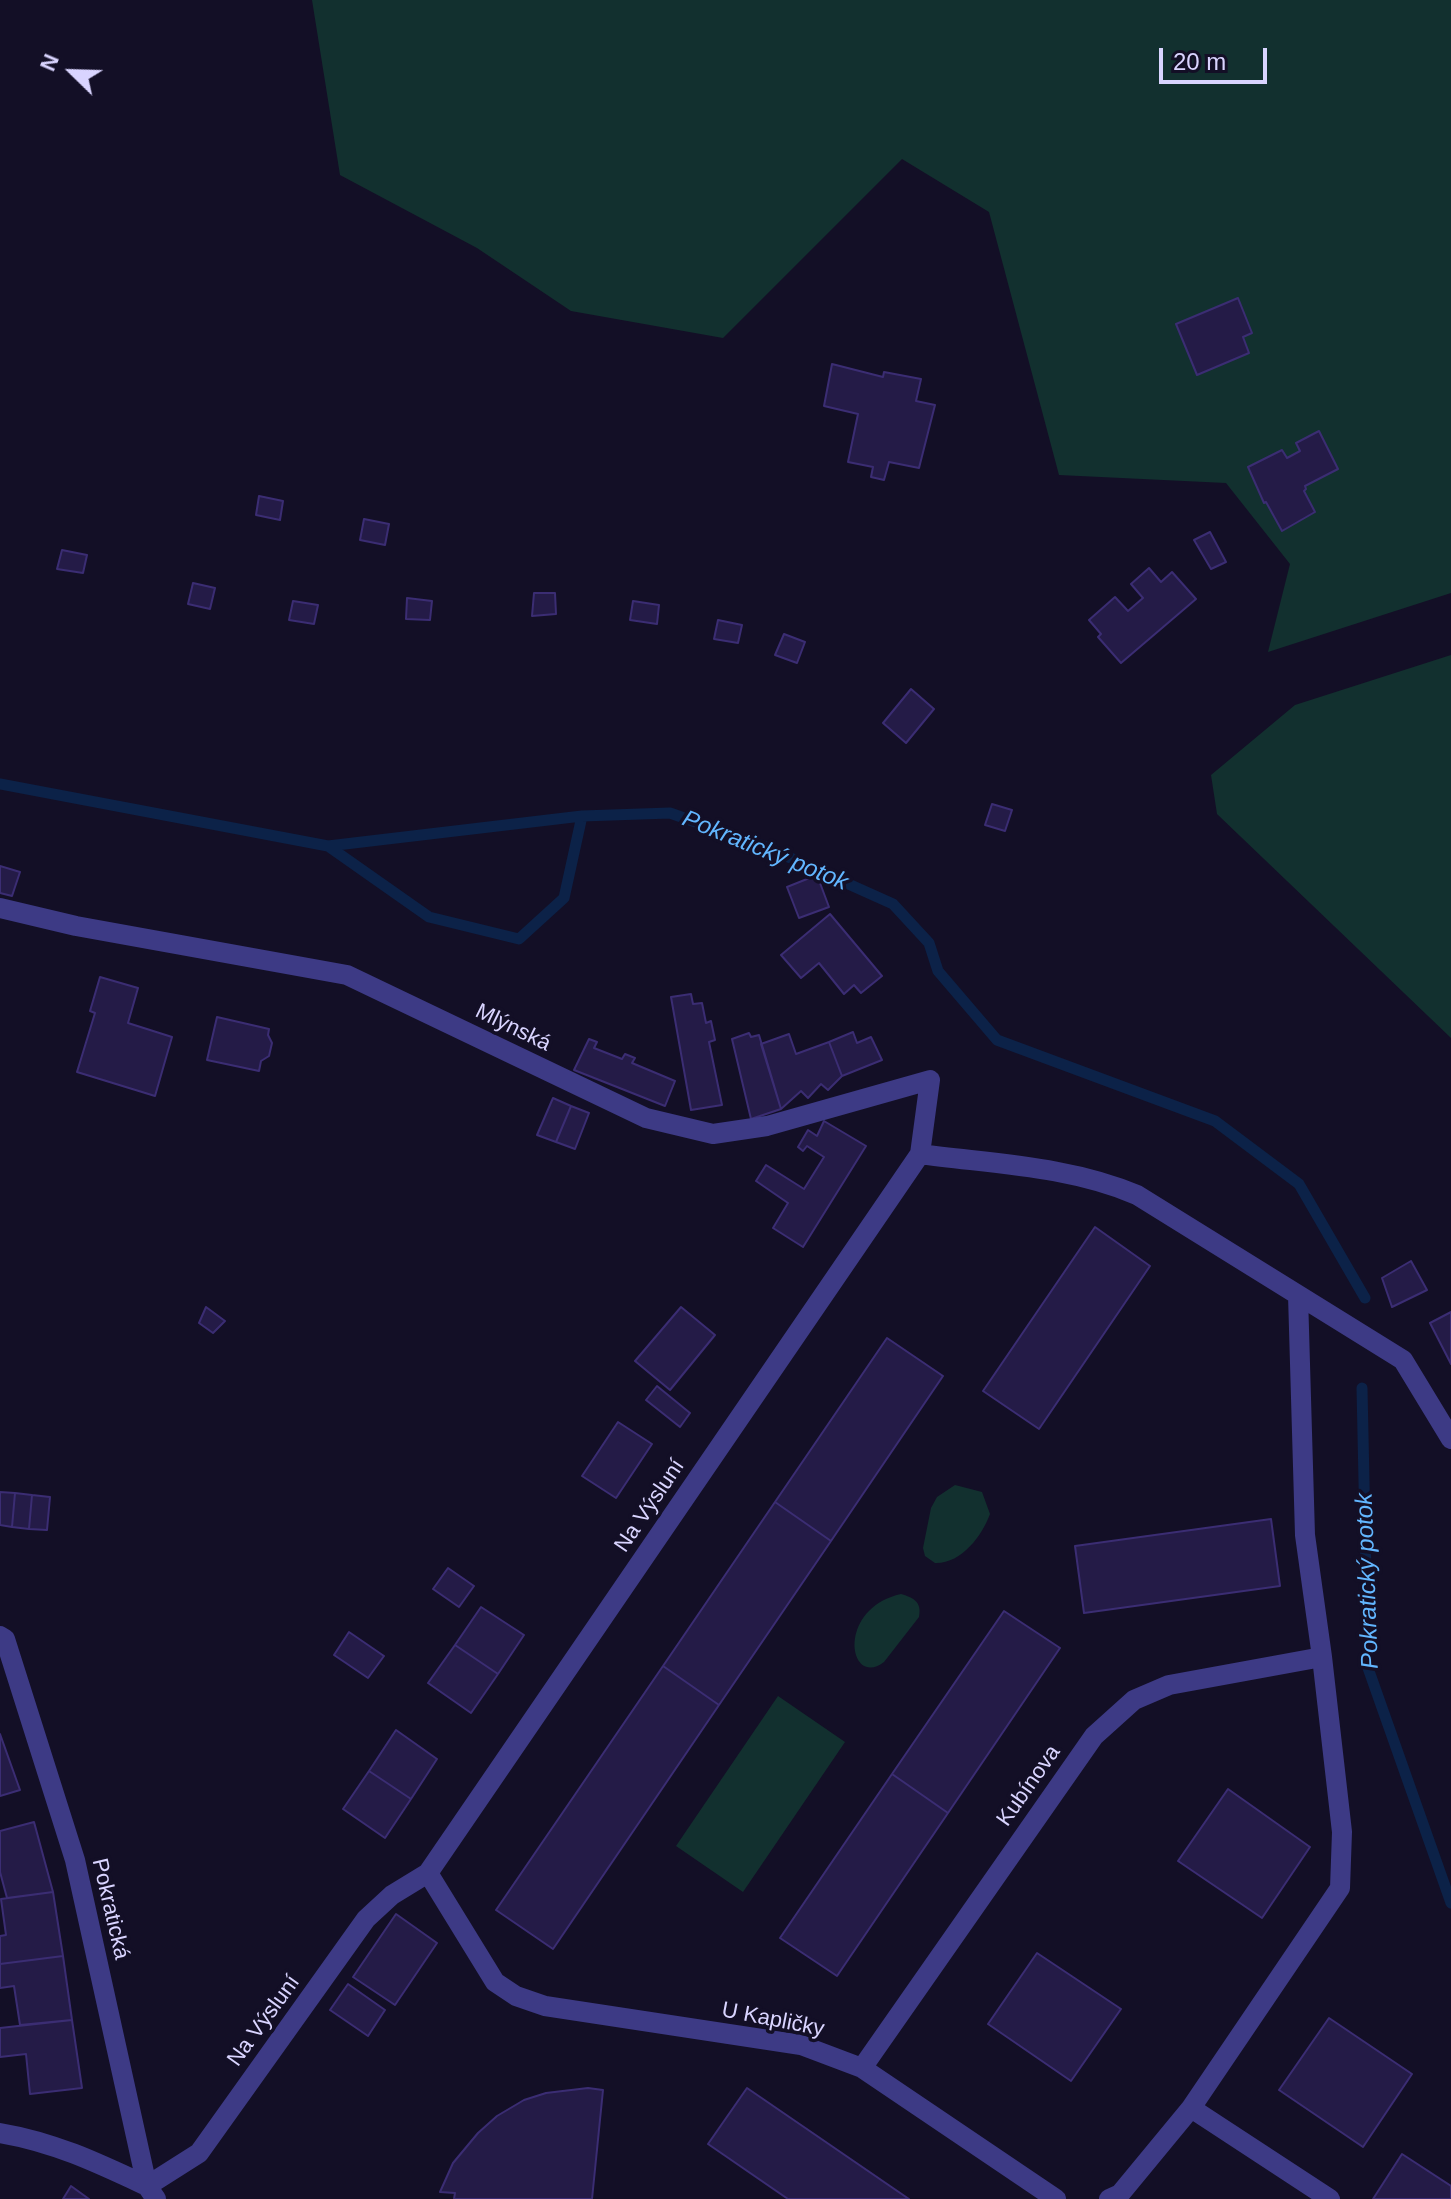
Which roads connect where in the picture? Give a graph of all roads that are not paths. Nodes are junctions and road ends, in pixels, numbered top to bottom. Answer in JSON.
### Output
{"nodes":[{"id":1,"x":0,"y":908,"type":"edge"},
{"id":2,"x":920,"y":1154,"type":"junction"},
{"id":3,"x":1298,"y":1295,"type":"junction"},
{"id":4,"x":1451,"y":1439,"type":"edge"},
{"id":5,"x":0,"y":1636,"type":"edge"},
{"id":6,"x":1322,"y":1657,"type":"junction"},
{"id":7,"x":428,"y":1873,"type":"junction"},
{"id":8,"x":862,"y":2068,"type":"junction"},
{"id":9,"x":1191,"y":2108,"type":"junction"},
{"id":10,"x":0,"y":2133,"type":"edge"},
{"id":11,"x":151,"y":2192,"type":"edge"},
{"id":12,"x":1056,"y":2199,"type":"edge"},
{"id":13,"x":1109,"y":2199,"type":"edge"},
{"id":14,"x":1330,"y":2199,"type":"edge"}],
"edges":[{"from":1,"to":2,"type":"street","name":"Mlýnská"},
{"from":2,"to":3,"type":"street"},
{"from":2,"to":7,"type":"street","name":"Na Výsluní"},
{"from":3,"to":4,"type":"street"},
{"from":3,"to":6,"type":"street"},
{"from":5,"to":11,"type":"street","name":"Pokratická"},
{"from":6,"to":8,"type":"street","name":"Kubínova"},
{"from":6,"to":9,"type":"street"},
{"from":7,"to":8,"type":"street","name":"U Kapličky"},
{"from":7,"to":11,"type":"street","name":"Na Výsluní"},
{"from":8,"to":12,"type":"street","name":"U Kapličky"},
{"from":9,"to":13,"type":"street"},
{"from":9,"to":14,"type":"street"},
{"from":10,"to":11,"type":"street"}]}
